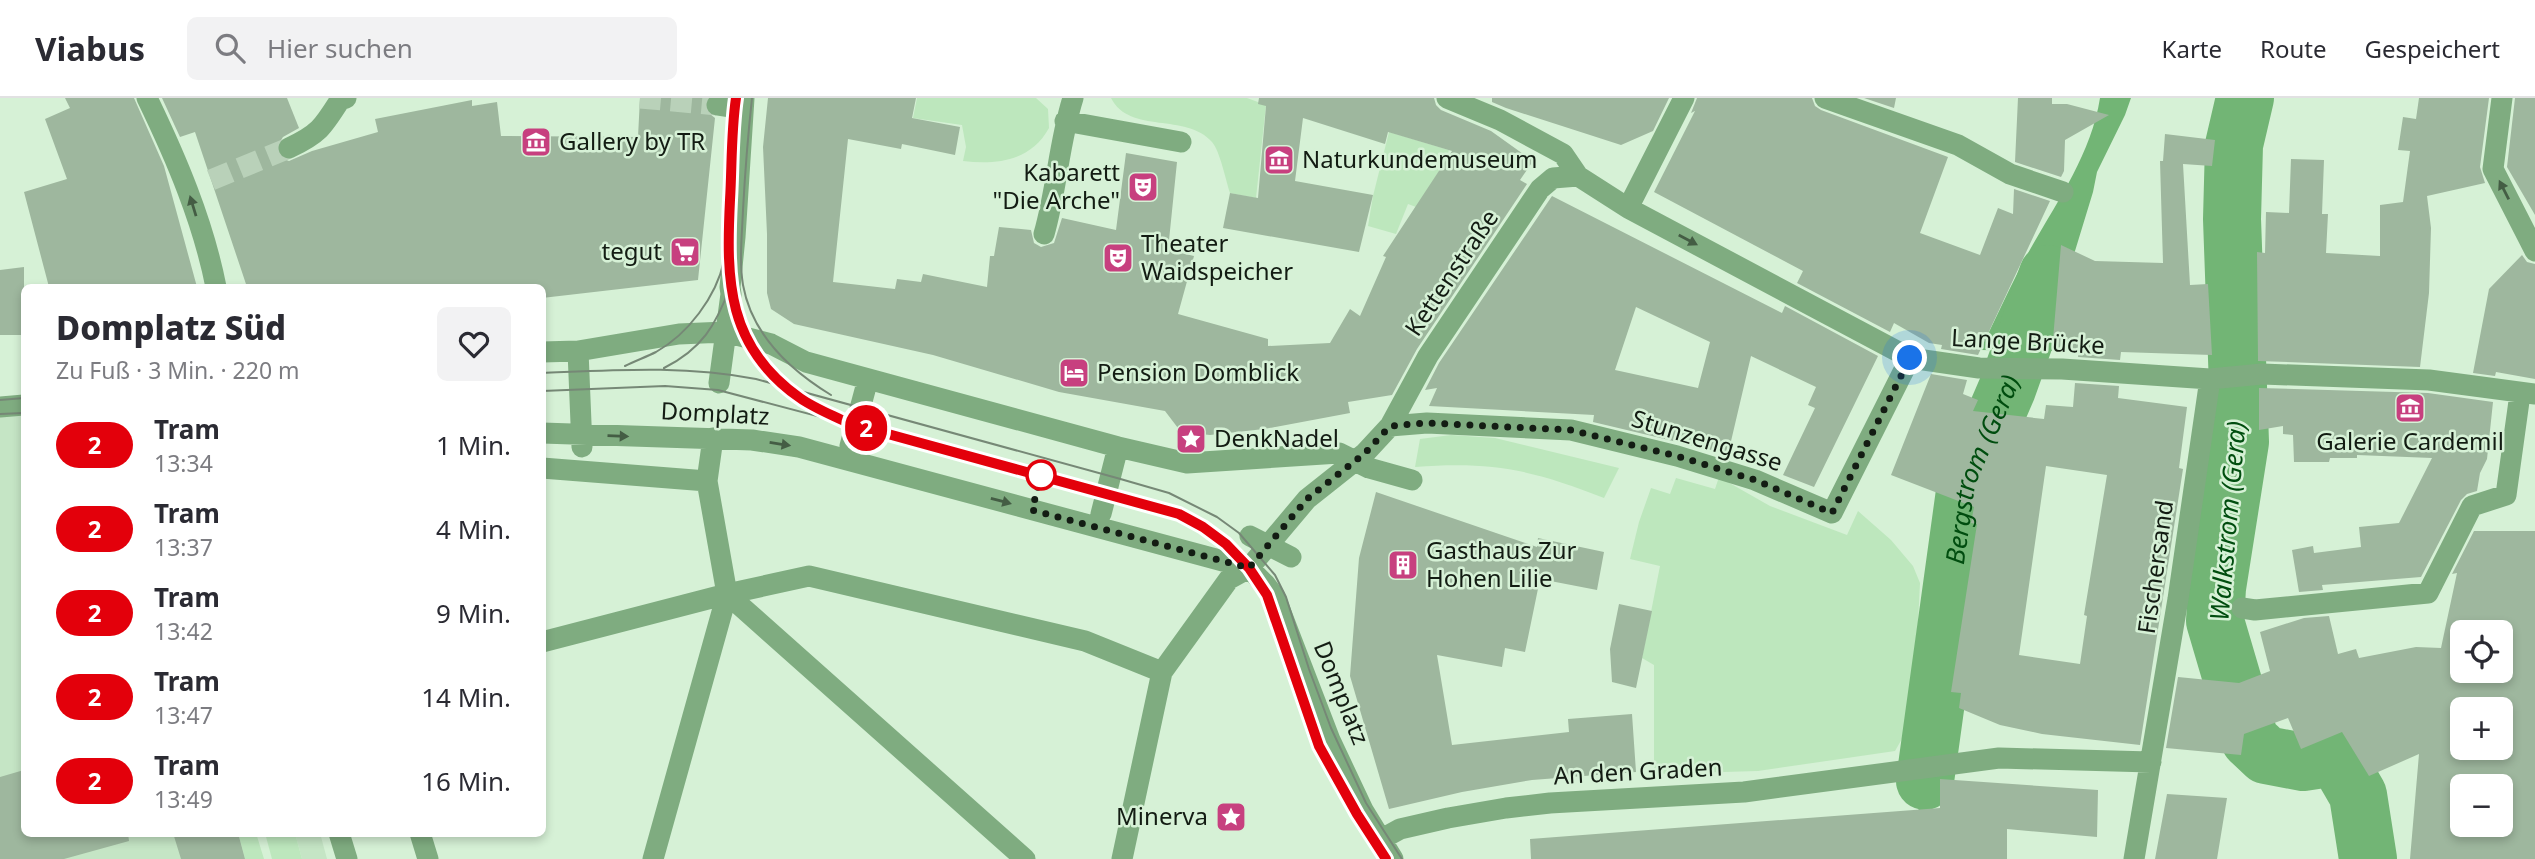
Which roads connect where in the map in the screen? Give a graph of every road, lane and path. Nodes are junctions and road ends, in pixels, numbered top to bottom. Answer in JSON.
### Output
{"nodes":[{"id":1,"x":148,"y":98,"type":"edge"},
{"id":2,"x":346,"y":98,"type":"edge"},
{"id":3,"x":1447,"y":98,"type":"edge"},
{"id":4,"x":1684,"y":98,"type":"edge"},
{"id":5,"x":1825,"y":98,"type":"edge"},
{"id":6,"x":2502,"y":98,"type":"edge"},
{"id":7,"x":743,"y":103,"type":"edge"},
{"id":8,"x":717,"y":105,"type":"dead end"},
{"id":9,"x":1066,"y":106,"type":"edge"},
{"id":10,"x":1181,"y":142,"type":"dead end"},
{"id":11,"x":289,"y":148,"type":"tunnel mouth"},
{"id":12,"x":1578,"y":176,"type":"junction"},
{"id":13,"x":2063,"y":192,"type":"dead end"},
{"id":14,"x":1628,"y":208,"type":"junction"},
{"id":15,"x":1044,"y":234,"type":"dead end"},
{"id":16,"x":2535,"y":251,"type":"edge"},
{"id":17,"x":215,"y":284,"type":"edge"},
{"id":18,"x":725,"y":331,"type":"junction"},
{"id":19,"x":578,"y":351,"type":"junction"},
{"id":20,"x":546,"y":352,"type":"edge"},
{"id":21,"x":1910,"y":358,"type":"junction"},
{"id":22,"x":2216,"y":378,"type":"junction"},
{"id":23,"x":868,"y":379,"type":"junction"},
{"id":24,"x":719,"y":383,"type":"dead end"},
{"id":25,"x":2528,"y":394,"type":"edge"},
{"id":26,"x":21,"y":405,"type":"edge"},
{"id":27,"x":0,"y":407,"type":"edge"},
{"id":28,"x":1390,"y":426,"type":"junction"},
{"id":29,"x":546,"y":433,"type":"edge"},
{"id":30,"x":581,"y":434,"type":"junction"},
{"id":31,"x":713,"y":438,"type":"junction"},
{"id":32,"x":850,"y":446,"type":"dead end"},
{"id":33,"x":1118,"y":447,"type":"junction"},
{"id":34,"x":546,"y":468,"type":"edge"},
{"id":35,"x":1364,"y":469,"type":"junction"},
{"id":36,"x":1412,"y":480,"type":"dead end"},
{"id":37,"x":707,"y":481,"type":"junction"},
{"id":38,"x":1101,"y":514,"type":"dead end"},
{"id":39,"x":1259,"y":540,"type":"junction"},
{"id":40,"x":1291,"y":557,"type":"dead end"},
{"id":41,"x":1249,"y":568,"type":"junction"},
{"id":42,"x":727,"y":594,"type":"junction"},
{"id":43,"x":2242,"y":608,"type":"dead end"},
{"id":44,"x":546,"y":641,"type":"edge"},
{"id":45,"x":1162,"y":671,"type":"junction"},
{"id":46,"x":2151,"y":762,"type":"junction"},
{"id":47,"x":1381,"y":815,"type":"dead end"},
{"id":48,"x":1387,"y":836,"type":"junction"},
{"id":49,"x":340,"y":837,"type":"edge"},
{"id":50,"x":421,"y":837,"type":"edge"},
{"id":51,"x":347,"y":859,"type":"edge"},
{"id":52,"x":428,"y":859,"type":"edge"},
{"id":53,"x":653,"y":859,"type":"edge"},
{"id":54,"x":1025,"y":859,"type":"edge"},
{"id":55,"x":1122,"y":859,"type":"edge"},
{"id":56,"x":1393,"y":859,"type":"edge"},
{"id":57,"x":2134,"y":859,"type":"edge"}],
"edges":[{"from":17,"to":1,"type":"street","one_way":true},
{"from":2,"to":11,"type":"street"},
{"from":3,"to":12,"type":"street","name":"Lange Brücke"},
{"from":4,"to":14,"type":"street"},
{"from":5,"to":13,"type":"street"},
{"from":16,"to":6,"type":"street","one_way":true},
{"from":7,"to":8,"type":"street"},
{"from":7,"to":18,"type":"street"},
{"from":9,"to":10,"type":"street"},
{"from":9,"to":15,"type":"street"},
{"from":12,"to":14,"type":"street","name":"Lange Brücke"},
{"from":12,"to":28,"type":"street","name":"Kettenstraße"},
{"from":14,"to":21,"type":"street","name":"Lange Brücke","one_way":true},
{"from":18,"to":19,"type":"street"},
{"from":18,"to":23,"type":"street"},
{"from":18,"to":24,"type":"street"},
{"from":19,"to":20,"type":"street"},
{"from":19,"to":30,"type":"street"},
{"from":21,"to":22,"type":"street","name":"Lange Brücke"},
{"from":21,"to":28,"type":"street","name":"Stunzengasse"},
{"from":22,"to":25,"type":"street","name":"Lange Brücke"},
{"from":22,"to":46,"type":"street","name":"Fischersand"},
{"from":23,"to":32,"type":"street"},
{"from":23,"to":33,"type":"street"},
{"from":25,"to":43,"type":"street","name":"Lange Brücke"},
{"from":26,"to":27,"type":"street"},
{"from":28,"to":35,"type":"street"},
{"from":29,"to":30,"type":"street","name":"Domplatz"},
{"from":30,"to":31,"type":"street","name":"Domplatz","one_way":true},
{"from":31,"to":37,"type":"street"},
{"from":31,"to":41,"type":"street","name":"Domplatz","one_way":true},
{"from":33,"to":35,"type":"street"},
{"from":33,"to":38,"type":"street"},
{"from":34,"to":37,"type":"street"},
{"from":35,"to":36,"type":"street"},
{"from":35,"to":39,"type":"street"},
{"from":37,"to":42,"type":"street"},
{"from":39,"to":40,"type":"street"},
{"from":39,"to":41,"type":"street"},
{"from":41,"to":45,"type":"street"},
{"from":41,"to":48,"type":"street","name":"Domplatz"},
{"from":42,"to":44,"type":"street"},
{"from":42,"to":45,"type":"street"},
{"from":42,"to":53,"type":"street"},
{"from":42,"to":54,"type":"street"},
{"from":45,"to":55,"type":"street"},
{"from":46,"to":48,"type":"street","name":"An den Graden"},
{"from":46,"to":57,"type":"street","name":"Fischersand"},
{"from":47,"to":48,"type":"street"},
{"from":48,"to":56,"type":"street"},
{"from":49,"to":51,"type":"street"},
{"from":50,"to":52,"type":"street"}]}
